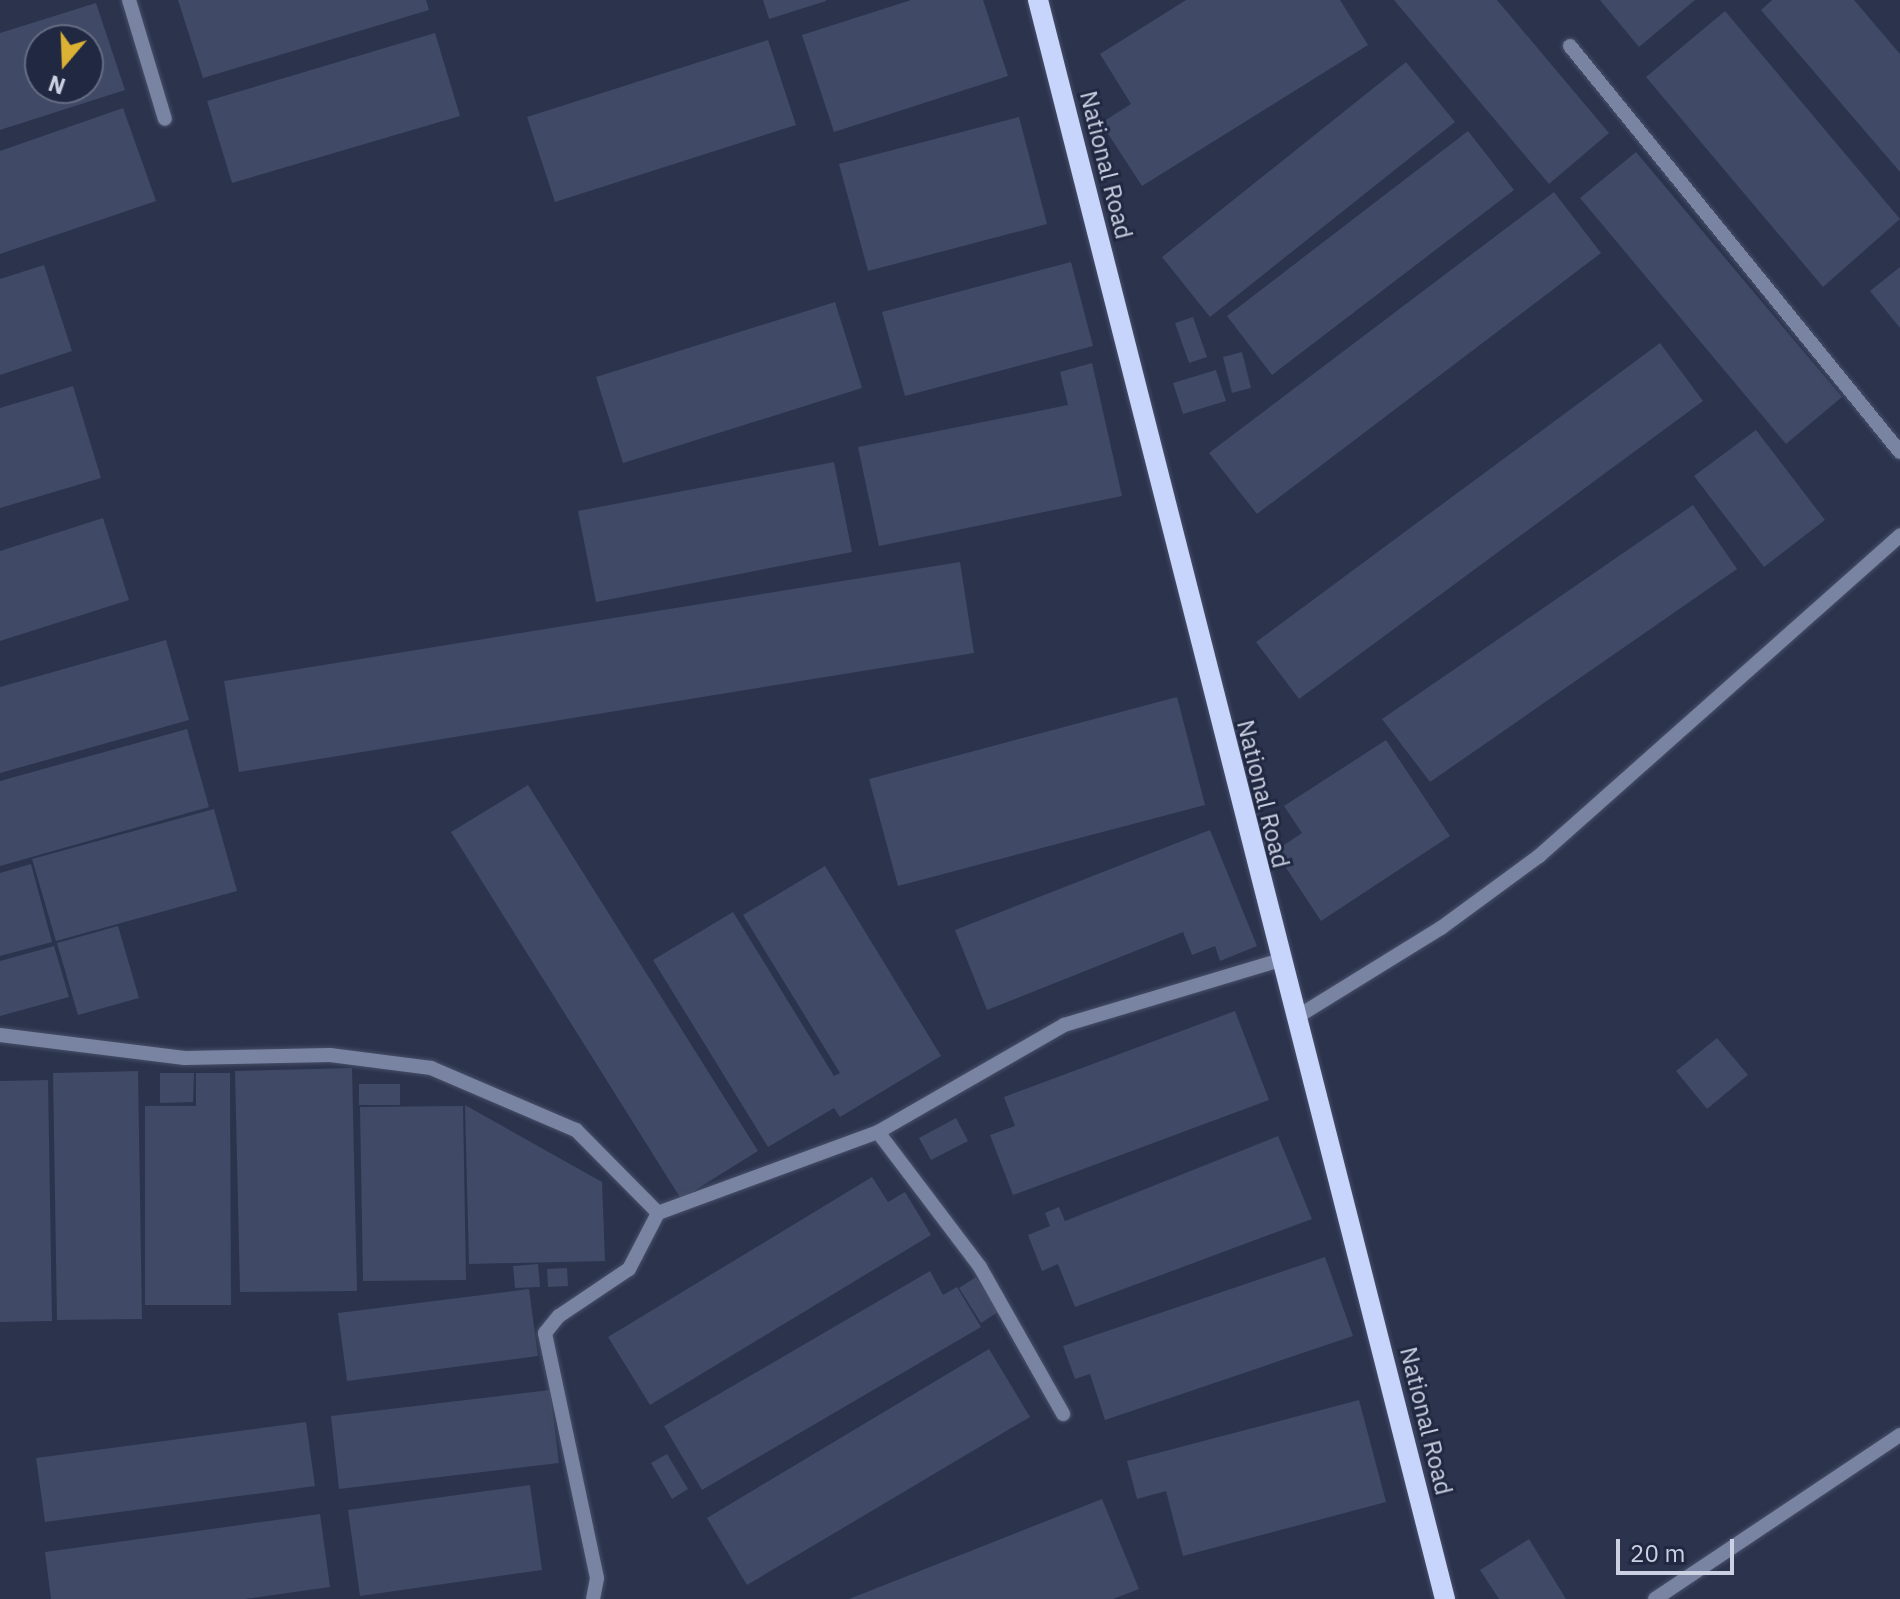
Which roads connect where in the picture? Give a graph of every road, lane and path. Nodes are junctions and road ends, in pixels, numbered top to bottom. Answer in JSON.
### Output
{"nodes":[{"id":1,"x":129,"y":0,"type":"edge"},
{"id":2,"x":1038,"y":0,"type":"edge"},
{"id":3,"x":1570,"y":46,"type":"dead end"},
{"id":4,"x":165,"y":119,"type":"dead end"},
{"id":5,"x":1900,"y":452,"type":"edge"},
{"id":6,"x":1900,"y":535,"type":"edge"},
{"id":7,"x":1278,"y":961,"type":"junction"},
{"id":8,"x":1295,"y":1018,"type":"junction"},
{"id":9,"x":0,"y":1035,"type":"edge"},
{"id":10,"x":878,"y":1132,"type":"junction"},
{"id":11,"x":658,"y":1213,"type":"junction"},
{"id":12,"x":1063,"y":1414,"type":"dead end"},
{"id":13,"x":1900,"y":1435,"type":"edge"},
{"id":14,"x":593,"y":1599,"type":"edge"},
{"id":15,"x":1445,"y":1599,"type":"edge"},
{"id":16,"x":1655,"y":1599,"type":"edge"}],
"edges":[{"from":1,"to":4,"type":"street"},
{"from":2,"to":7,"type":"main road","name":"National Road"},
{"from":3,"to":5,"type":"street"},
{"from":6,"to":8,"type":"street"},
{"from":7,"to":8,"type":"main road","name":"National Road"},
{"from":7,"to":10,"type":"street"},
{"from":8,"to":15,"type":"main road","name":"National Road"},
{"from":9,"to":11,"type":"street"},
{"from":10,"to":11,"type":"street"},
{"from":10,"to":12,"type":"street"},
{"from":11,"to":14,"type":"street"},
{"from":13,"to":16,"type":"street"}]}
